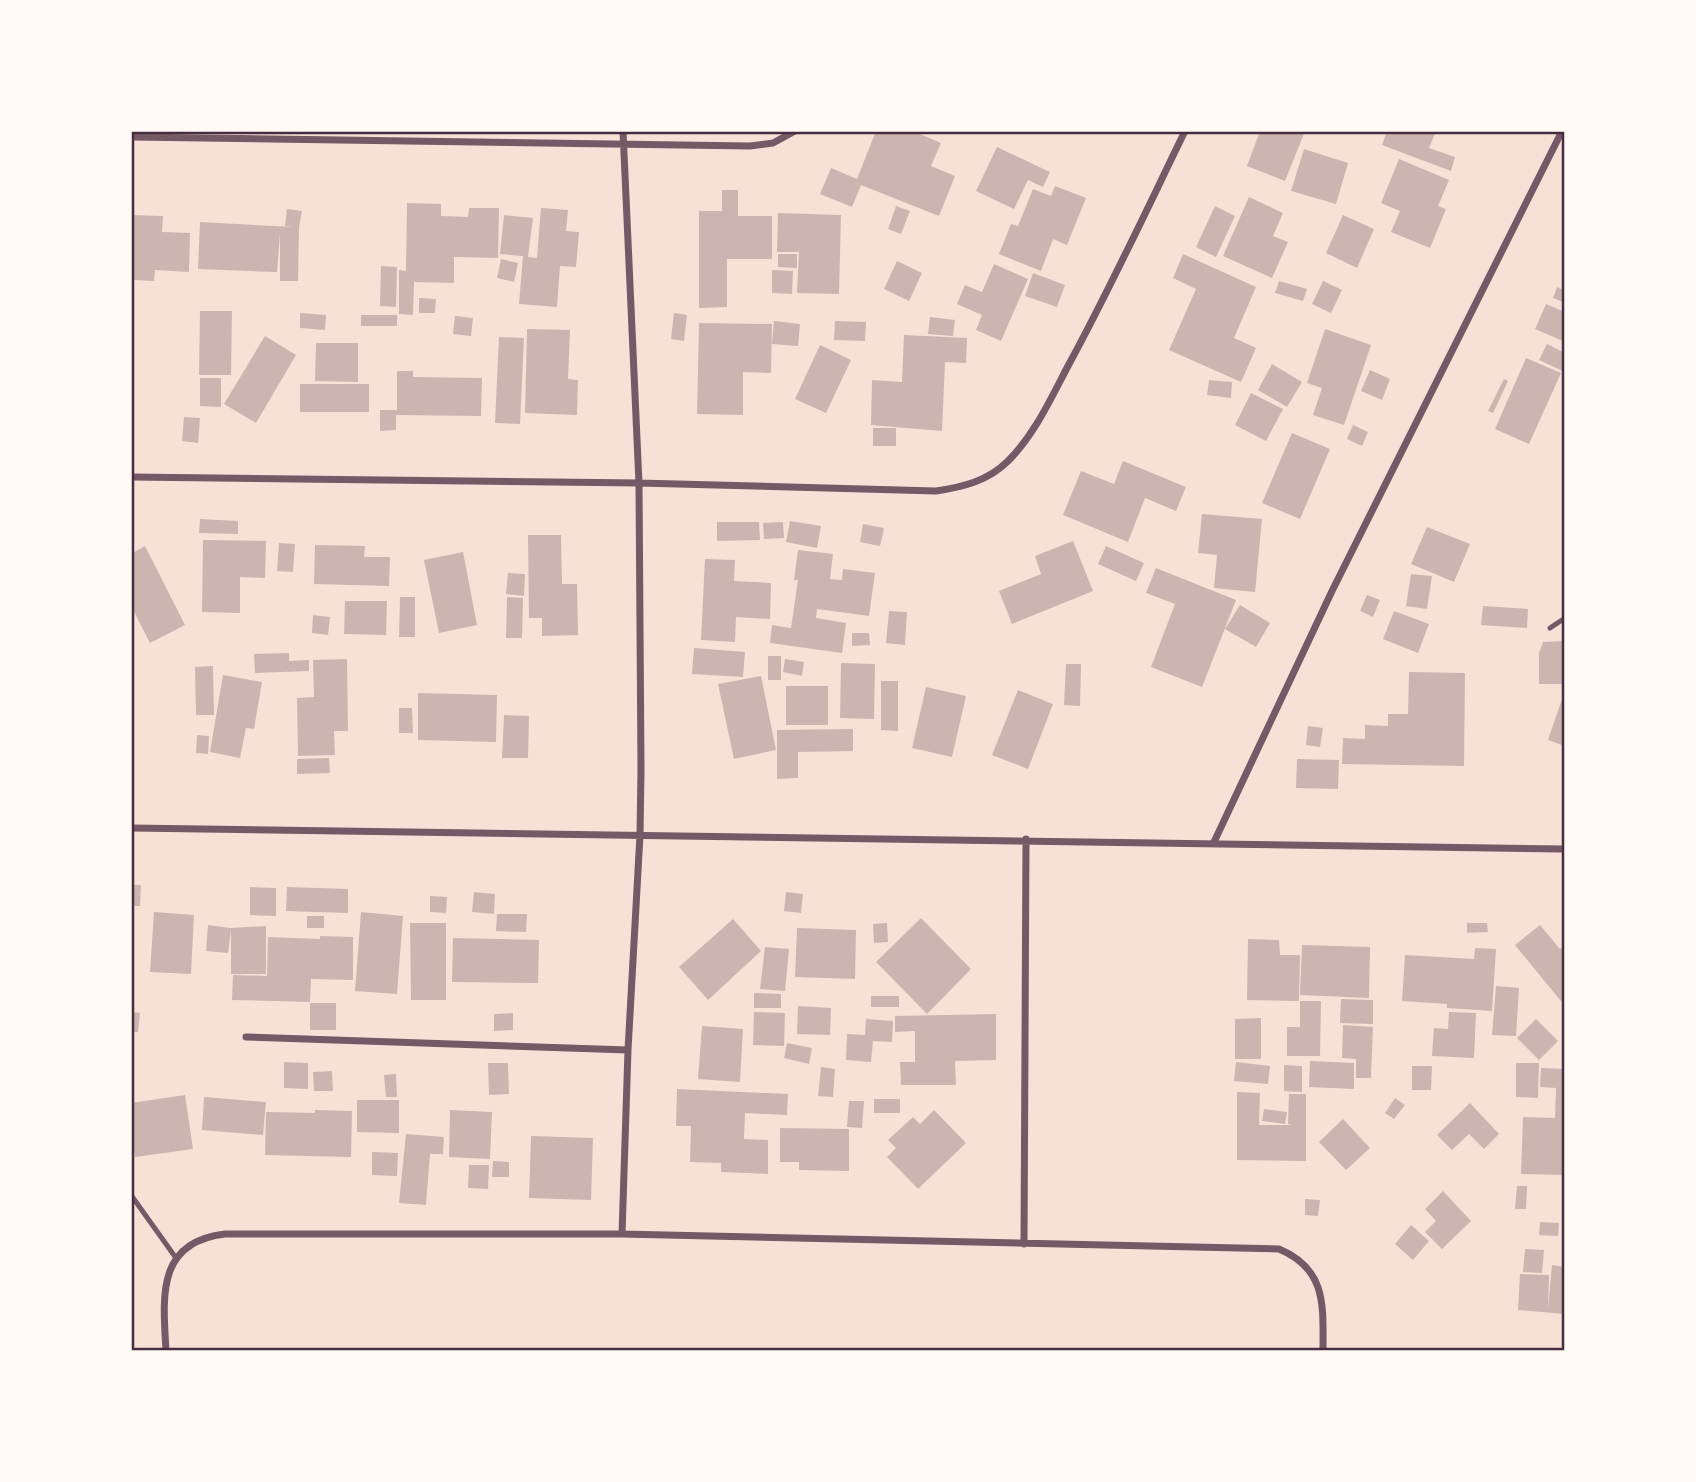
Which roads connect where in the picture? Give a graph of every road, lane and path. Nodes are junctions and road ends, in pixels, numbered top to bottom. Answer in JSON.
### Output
{"nodes":[{"id":1,"x":623,"y":131,"type":"edge"},
{"id":2,"x":795,"y":131,"type":"edge"},
{"id":3,"x":1185,"y":131,"type":"edge"},
{"id":4,"x":1562,"y":131,"type":"edge"},
{"id":5,"x":271,"y":136,"type":"edge"},
{"id":6,"x":131,"y":137,"type":"edge"},
{"id":7,"x":624,"y":144,"type":"junction"},
{"id":8,"x":131,"y":477,"type":"edge"},
{"id":9,"x":639,"y":483,"type":"junction"},
{"id":10,"x":1565,"y":618,"type":"edge"},
{"id":11,"x":1550,"y":628,"type":"dead end"},
{"id":12,"x":131,"y":828,"type":"edge"},
{"id":13,"x":640,"y":835,"type":"junction"},
{"id":14,"x":1026,"y":839,"type":"junction"},
{"id":15,"x":1214,"y":842,"type":"junction"},
{"id":16,"x":1565,"y":849,"type":"edge"},
{"id":17,"x":246,"y":1037,"type":"dead end"},
{"id":18,"x":628,"y":1050,"type":"junction"},
{"id":19,"x":131,"y":1195,"type":"edge"},
{"id":20,"x":622,"y":1234,"type":"junction"},
{"id":21,"x":1024,"y":1244,"type":"junction"},
{"id":22,"x":176,"y":1258,"type":"junction"},
{"id":23,"x":166,"y":1351,"type":"edge"},
{"id":24,"x":1323,"y":1351,"type":"edge"}],
"edges":[{"from":1,"to":7,"type":"street"},
{"from":2,"to":7,"type":"street"},
{"from":3,"to":9,"type":"street"},
{"from":4,"to":15,"type":"street"},
{"from":5,"to":6,"type":"street"},
{"from":5,"to":7,"type":"street"},
{"from":7,"to":9,"type":"street"},
{"from":8,"to":9,"type":"street"},
{"from":9,"to":13,"type":"street"},
{"from":10,"to":11,"type":"lane"},
{"from":12,"to":13,"type":"street"},
{"from":13,"to":14,"type":"street"},
{"from":13,"to":18,"type":"street"},
{"from":14,"to":15,"type":"street"},
{"from":14,"to":21,"type":"street"},
{"from":15,"to":16,"type":"street"},
{"from":17,"to":18,"type":"street"},
{"from":18,"to":20,"type":"street"},
{"from":19,"to":22,"type":"lane"},
{"from":20,"to":21,"type":"street"},
{"from":20,"to":22,"type":"street"},
{"from":21,"to":24,"type":"street"},
{"from":22,"to":23,"type":"street"}]}
